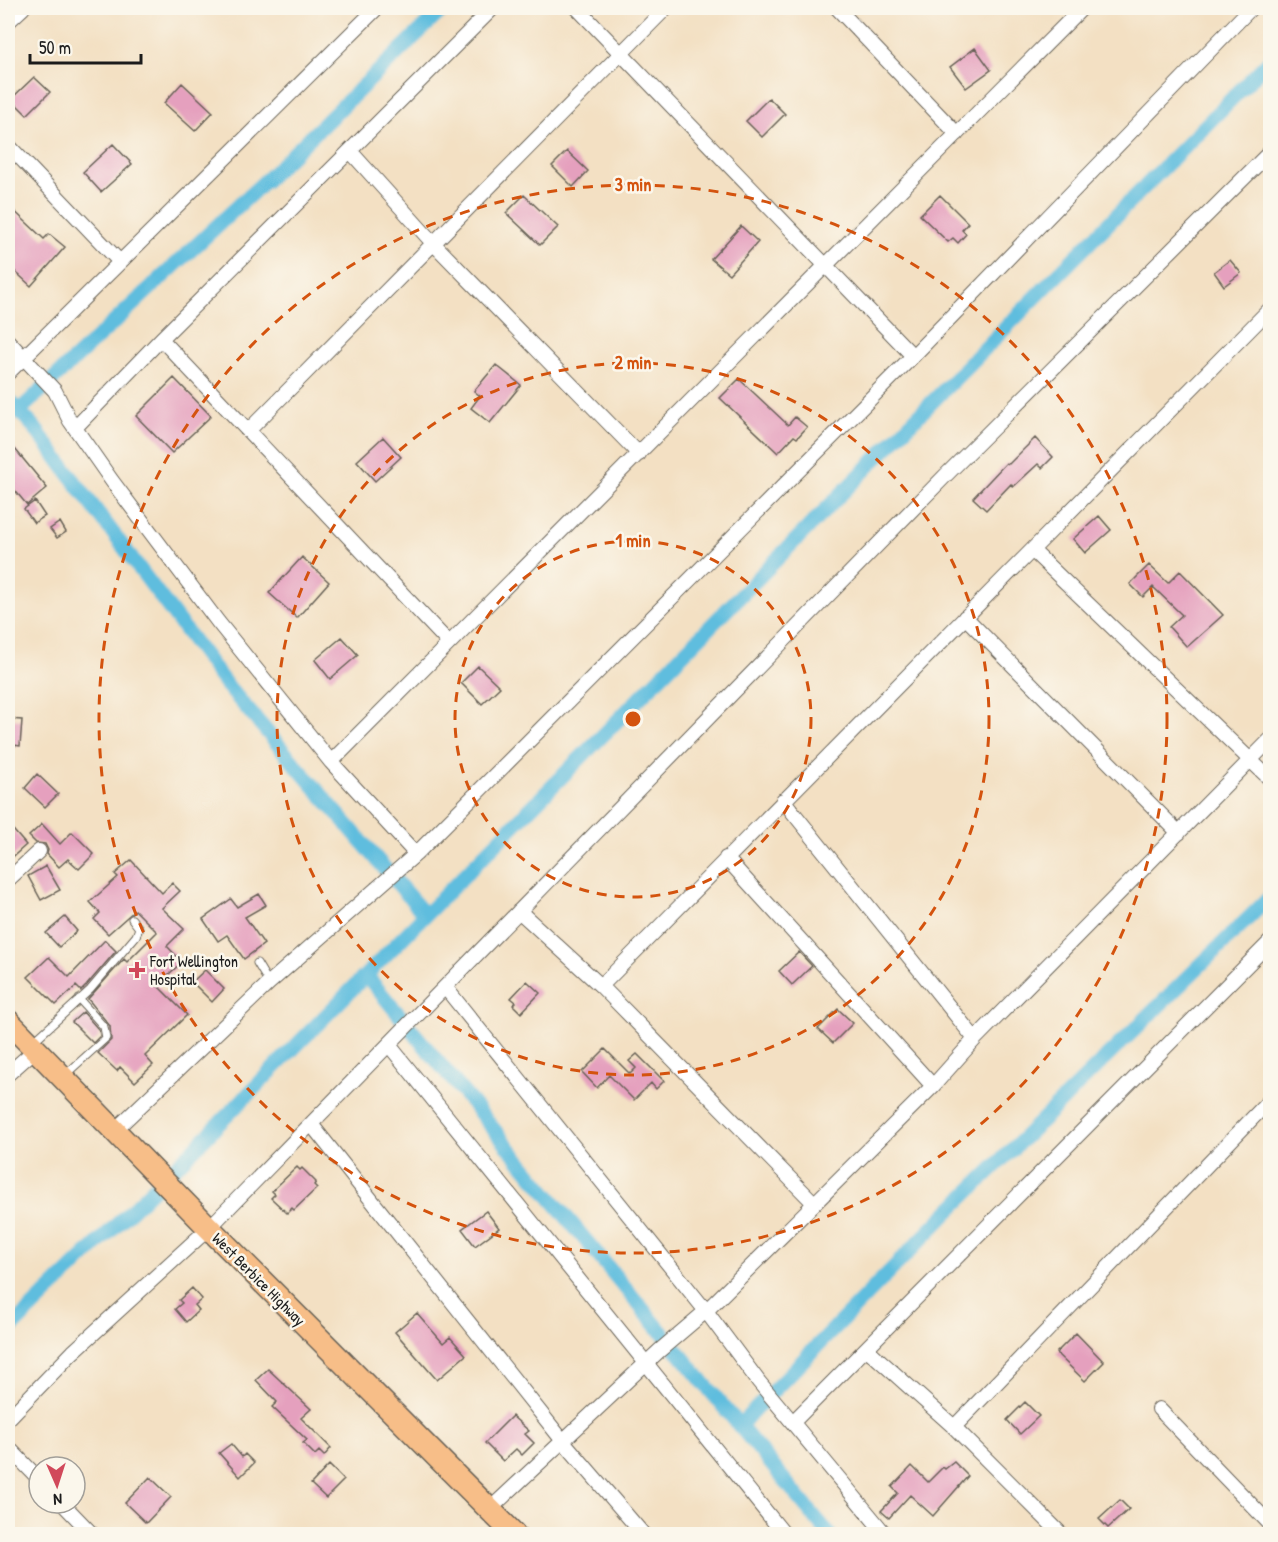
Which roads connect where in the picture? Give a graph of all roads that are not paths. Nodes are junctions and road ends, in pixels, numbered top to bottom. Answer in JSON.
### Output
{"nodes":[{"id":1,"x":23,"y":8,"type":"edge"},
{"id":2,"x":377,"y":8,"type":"edge"},
{"id":3,"x":493,"y":8,"type":"edge"},
{"id":4,"x":577,"y":8,"type":"edge"},
{"id":5,"x":666,"y":8,"type":"edge"},
{"id":6,"x":837,"y":8,"type":"edge"},
{"id":7,"x":1082,"y":8,"type":"edge"},
{"id":8,"x":1251,"y":8,"type":"edge"},
{"id":9,"x":8,"y":22,"type":"edge"},
{"id":10,"x":621,"y":53,"type":"junction"},
{"id":11,"x":957,"y":134,"type":"junction"},
{"id":12,"x":8,"y":145,"type":"edge"},
{"id":13,"x":350,"y":151,"type":"junction"},
{"id":14,"x":1270,"y":152,"type":"edge"},
{"id":15,"x":432,"y":242,"type":"junction"},
{"id":16,"x":120,"y":262,"type":"junction"},
{"id":17,"x":827,"y":265,"type":"junction"},
{"id":18,"x":1270,"y":309,"type":"edge"},
{"id":19,"x":161,"y":339,"type":"junction"},
{"id":20,"x":8,"y":341,"type":"edge"},
{"id":21,"x":913,"y":356,"type":"junction"},
{"id":22,"x":23,"y":358,"type":"junction"},
{"id":23,"x":8,"y":373,"type":"edge"},
{"id":24,"x":75,"y":428,"type":"junction"},
{"id":25,"x":249,"y":430,"type":"junction"},
{"id":26,"x":639,"y":454,"type":"junction"},
{"id":27,"x":1032,"y":550,"type":"junction"},
{"id":28,"x":965,"y":617,"type":"junction"},
{"id":29,"x":448,"y":642,"type":"junction"},
{"id":30,"x":1270,"y":740,"type":"edge"},
{"id":31,"x":1251,"y":760,"type":"junction"},
{"id":32,"x":331,"y":762,"type":"junction"},
{"id":33,"x":1270,"y":778,"type":"edge"},
{"id":34,"x":783,"y":800,"type":"junction"},
{"id":35,"x":1179,"y":833,"type":"junction"},
{"id":36,"x":39,"y":850,"type":"dead end"},
{"id":37,"x":416,"y":854,"type":"junction"},
{"id":38,"x":726,"y":858,"type":"junction"},
{"id":39,"x":8,"y":880,"type":"edge"},
{"id":40,"x":519,"y":911,"type":"junction"},
{"id":41,"x":132,"y":919,"type":"dead end"},
{"id":42,"x":1270,"y":942,"type":"edge"},
{"id":43,"x":257,"y":963,"type":"dead end"},
{"id":44,"x":269,"y":983,"type":"junction"},
{"id":45,"x":602,"y":986,"type":"junction"},
{"id":46,"x":445,"y":987,"type":"junction"},
{"id":47,"x":79,"y":999,"type":"junction"},
{"id":48,"x":8,"y":1021,"type":"edge"},
{"id":49,"x":975,"y":1039,"type":"junction"},
{"id":50,"x":389,"y":1045,"type":"junction"},
{"id":51,"x":34,"y":1046,"type":"junction"},
{"id":52,"x":8,"y":1074,"type":"edge"},
{"id":53,"x":63,"y":1077,"type":"junction"},
{"id":54,"x":933,"y":1086,"type":"junction"},
{"id":55,"x":1270,"y":1100,"type":"edge"},
{"id":56,"x":310,"y":1124,"type":"junction"},
{"id":57,"x":114,"y":1131,"type":"junction"},
{"id":58,"x":814,"y":1203,"type":"junction"},
{"id":59,"x":204,"y":1223,"type":"junction"},
{"id":60,"x":706,"y":1311,"type":"junction"},
{"id":61,"x":867,"y":1349,"type":"junction"},
{"id":62,"x":646,"y":1363,"type":"junction"},
{"id":63,"x":1159,"y":1409,"type":"dead end"},
{"id":64,"x":8,"y":1419,"type":"edge"},
{"id":65,"x":793,"y":1422,"type":"junction"},
{"id":66,"x":954,"y":1427,"type":"junction"},
{"id":67,"x":563,"y":1441,"type":"junction"},
{"id":68,"x":8,"y":1447,"type":"edge"},
{"id":69,"x":27,"y":1467,"type":"edge"},
{"id":70,"x":489,"y":1510,"type":"junction"},
{"id":71,"x":74,"y":1515,"type":"edge"},
{"id":72,"x":1270,"y":1524,"type":"edge"},
{"id":73,"x":92,"y":1534,"type":"edge"},
{"id":74,"x":514,"y":1534,"type":"edge"},
{"id":75,"x":644,"y":1534,"type":"edge"},
{"id":76,"x":784,"y":1534,"type":"edge"},
{"id":77,"x":885,"y":1534,"type":"edge"},
{"id":78,"x":1061,"y":1534,"type":"edge"}],
"edges":[{"from":1,"to":9,"type":"street"},
{"from":2,"to":16,"type":"street"},
{"from":3,"to":13,"type":"street"},
{"from":4,"to":10,"type":"street"},
{"from":5,"to":10,"type":"street"},
{"from":6,"to":11,"type":"street"},
{"from":7,"to":11,"type":"street"},
{"from":8,"to":21,"type":"street"},
{"from":10,"to":15,"type":"street"},
{"from":10,"to":17,"type":"street"},
{"from":11,"to":17,"type":"street"},
{"from":12,"to":16,"type":"street"},
{"from":13,"to":15,"type":"street"},
{"from":13,"to":19,"type":"street"},
{"from":14,"to":40,"type":"street"},
{"from":15,"to":25,"type":"street"},
{"from":15,"to":26,"type":"street"},
{"from":16,"to":22,"type":"street"},
{"from":17,"to":21,"type":"street"},
{"from":17,"to":26,"type":"street"},
{"from":18,"to":27,"type":"street"},
{"from":19,"to":24,"type":"street"},
{"from":19,"to":25,"type":"street"},
{"from":20,"to":22,"type":"street"},
{"from":21,"to":37,"type":"street"},
{"from":22,"to":23,"type":"street"},
{"from":22,"to":24,"type":"street"},
{"from":24,"to":32,"type":"street"},
{"from":25,"to":29,"type":"street"},
{"from":26,"to":29,"type":"street"},
{"from":27,"to":28,"type":"street"},
{"from":27,"to":31,"type":"street"},
{"from":28,"to":34,"type":"street"},
{"from":28,"to":35,"type":"street"},
{"from":29,"to":32,"type":"street"},
{"from":30,"to":31,"type":"street"},
{"from":31,"to":33,"type":"street"},
{"from":31,"to":35,"type":"street"},
{"from":32,"to":37,"type":"street"},
{"from":34,"to":38,"type":"street"},
{"from":34,"to":49,"type":"street"},
{"from":35,"to":49,"type":"street"},
{"from":36,"to":39,"type":"street"},
{"from":37,"to":44,"type":"street"},
{"from":38,"to":45,"type":"street"},
{"from":38,"to":54,"type":"street"},
{"from":40,"to":45,"type":"street"},
{"from":40,"to":46,"type":"street"},
{"from":41,"to":47,"type":"lane"},
{"from":42,"to":61,"type":"street"},
{"from":43,"to":44,"type":"lane"},
{"from":44,"to":57,"type":"street"},
{"from":45,"to":58,"type":"street"},
{"from":46,"to":50,"type":"street"},
{"from":46,"to":60,"type":"street"},
{"from":47,"to":51,"type":"lane"},
{"from":47,"to":53,"type":"lane"},
{"from":48,"to":51,"type":"main road","name":"West Berbice Highway"},
{"from":49,"to":54,"type":"street"},
{"from":50,"to":56,"type":"street"},
{"from":50,"to":62,"type":"street"},
{"from":51,"to":52,"type":"street"},
{"from":51,"to":53,"type":"main road","name":"West Berbice Highway"},
{"from":53,"to":57,"type":"main road","name":"West Berbice Highway"},
{"from":54,"to":58,"type":"street"},
{"from":55,"to":66,"type":"street"},
{"from":56,"to":59,"type":"street"},
{"from":56,"to":67,"type":"street"},
{"from":57,"to":59,"type":"main road","name":"West Berbice Highway"},
{"from":58,"to":60,"type":"street"},
{"from":59,"to":64,"type":"street"},
{"from":59,"to":70,"type":"main road","name":"West Berbice Highway"},
{"from":60,"to":62,"type":"street"},
{"from":60,"to":65,"type":"street"},
{"from":61,"to":65,"type":"street"},
{"from":61,"to":66,"type":"street"},
{"from":62,"to":67,"type":"street"},
{"from":62,"to":76,"type":"street"},
{"from":63,"to":72,"type":"street"},
{"from":65,"to":77,"type":"street"},
{"from":66,"to":78,"type":"street"},
{"from":67,"to":70,"type":"street"},
{"from":67,"to":75,"type":"street"},
{"from":68,"to":69,"type":"street"},
{"from":70,"to":74,"type":"main road","name":"West Berbice Highway"},
{"from":71,"to":73,"type":"street"}]}
